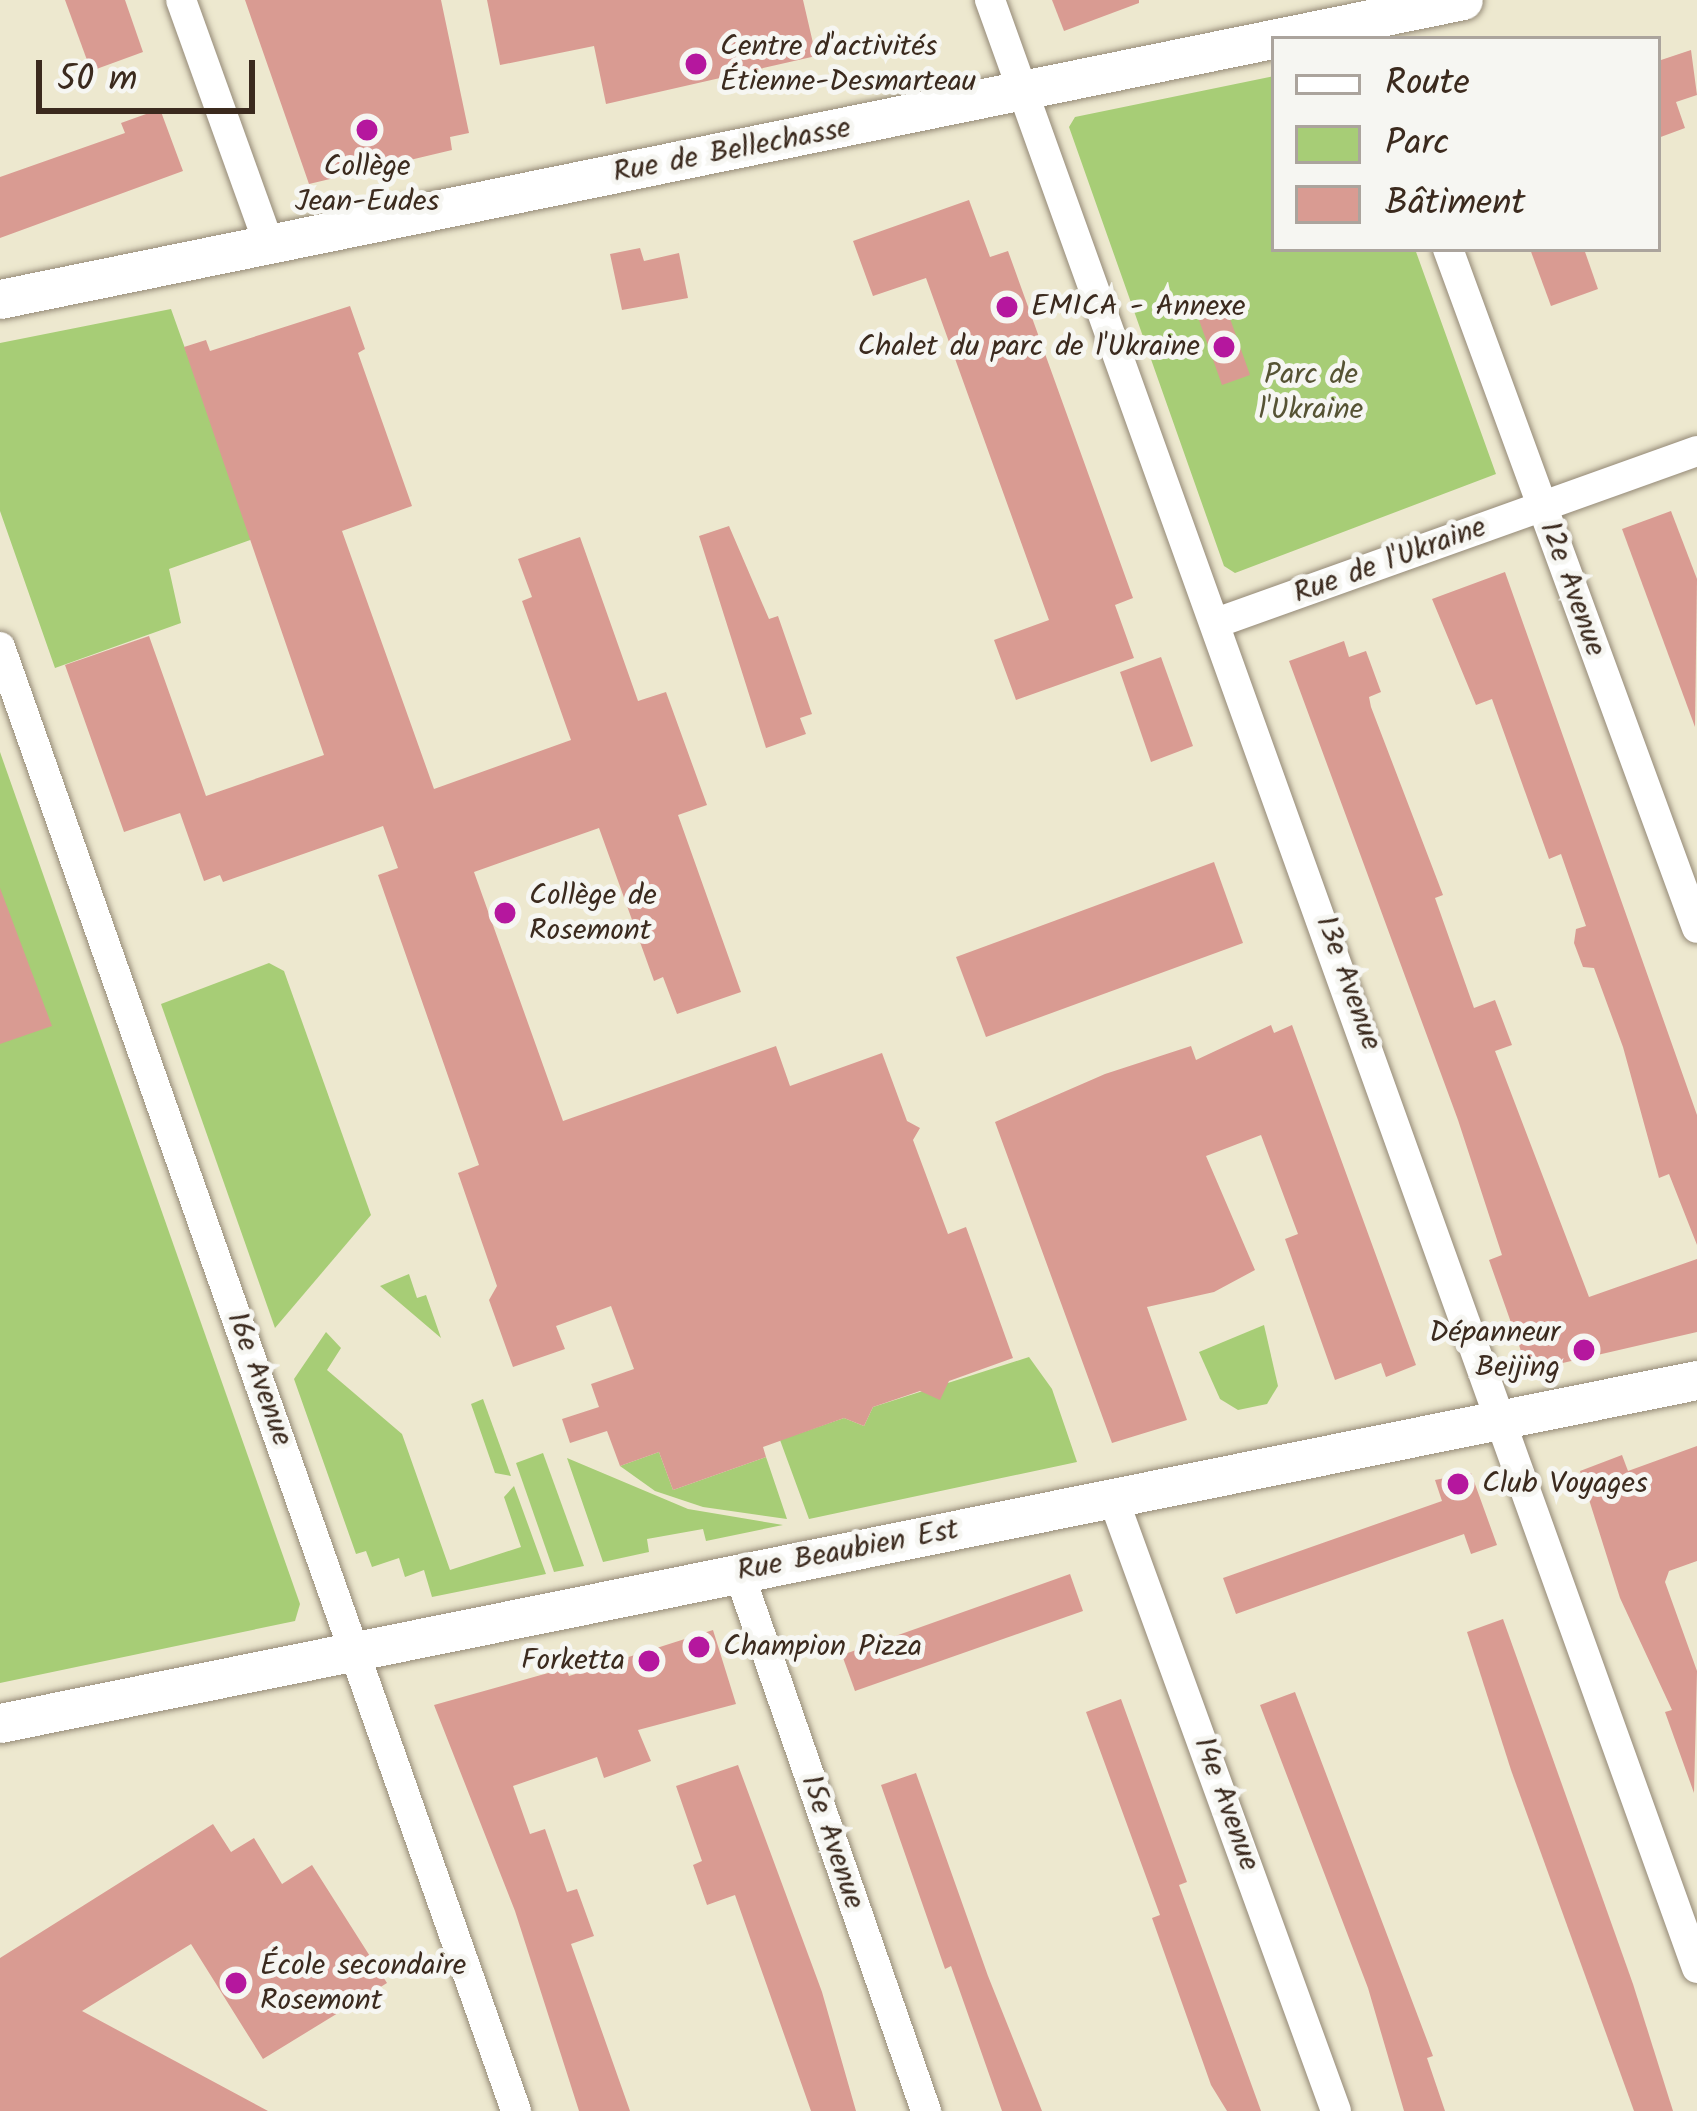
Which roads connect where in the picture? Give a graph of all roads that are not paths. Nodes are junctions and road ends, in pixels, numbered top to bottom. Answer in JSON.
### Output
{"nodes":[{"id":1,"x":181,"y":0,"type":"edge"},
{"id":2,"x":991,"y":0,"type":"edge"},
{"id":3,"x":1463,"y":0,"type":"edge"},
{"id":4,"x":1368,"y":19,"type":"edge"},
{"id":5,"x":1284,"y":36,"type":"edge"},
{"id":6,"x":1271,"y":39,"type":"edge"},
{"id":7,"x":1023,"y":89,"type":"junction"},
{"id":8,"x":269,"y":244,"type":"junction"},
{"id":9,"x":1449,"y":252,"type":"edge"},
{"id":10,"x":0,"y":299,"type":"edge"},
{"id":11,"x":1697,"y":451,"type":"edge"},
{"id":12,"x":1541,"y":507,"type":"junction"},
{"id":13,"x":1220,"y":622,"type":"junction"},
{"id":14,"x":0,"y":647,"type":"edge"},
{"id":15,"x":1697,"y":928,"type":"edge"},
{"id":16,"x":1697,"y":1380,"type":"edge"},
{"id":17,"x":1501,"y":1421,"type":"junction"},
{"id":18,"x":1113,"y":1498,"type":"junction"},
{"id":19,"x":739,"y":1573,"type":"junction"},
{"id":20,"x":356,"y":1650,"type":"junction"},
{"id":21,"x":0,"y":1723,"type":"edge"},
{"id":22,"x":1697,"y":1968,"type":"edge"},
{"id":23,"x":517,"y":2111,"type":"edge"},
{"id":24,"x":926,"y":2111,"type":"edge"},
{"id":25,"x":1336,"y":2111,"type":"edge"}],
"edges":[{"from":1,"to":8,"type":"street"},
{"from":2,"to":7,"type":"street","name":"13e Avenue"},
{"from":3,"to":4,"type":"street","name":"Rue de Bellechasse"},
{"from":4,"to":5,"type":"street","name":"Rue de Bellechasse"},
{"from":6,"to":7,"type":"street","name":"Rue de Bellechasse"},
{"from":7,"to":8,"type":"street","name":"Rue de Bellechasse"},
{"from":7,"to":13,"type":"street","name":"13e Avenue"},
{"from":8,"to":10,"type":"street","name":"Rue de Bellechasse"},
{"from":9,"to":12,"type":"street","name":"12e Avenue"},
{"from":11,"to":12,"type":"street","name":"Rue de l'Ukraine"},
{"from":12,"to":13,"type":"street","name":"Rue de l'Ukraine"},
{"from":12,"to":15,"type":"street","name":"12e Avenue"},
{"from":13,"to":17,"type":"street","name":"13e Avenue"},
{"from":14,"to":20,"type":"street","name":"16e Avenue"},
{"from":16,"to":17,"type":"street","name":"Rue Beaubien Est"},
{"from":17,"to":18,"type":"street","name":"Rue Beaubien Est"},
{"from":17,"to":22,"type":"street","name":"13e Avenue"},
{"from":18,"to":19,"type":"street","name":"Rue Beaubien Est"},
{"from":18,"to":25,"type":"street","name":"14e Avenue"},
{"from":19,"to":20,"type":"street","name":"Rue Beaubien Est"},
{"from":19,"to":24,"type":"street","name":"15e Avenue"},
{"from":20,"to":21,"type":"street","name":"Rue Beaubien Est"},
{"from":20,"to":23,"type":"street","name":"16e Avenue"}]}
